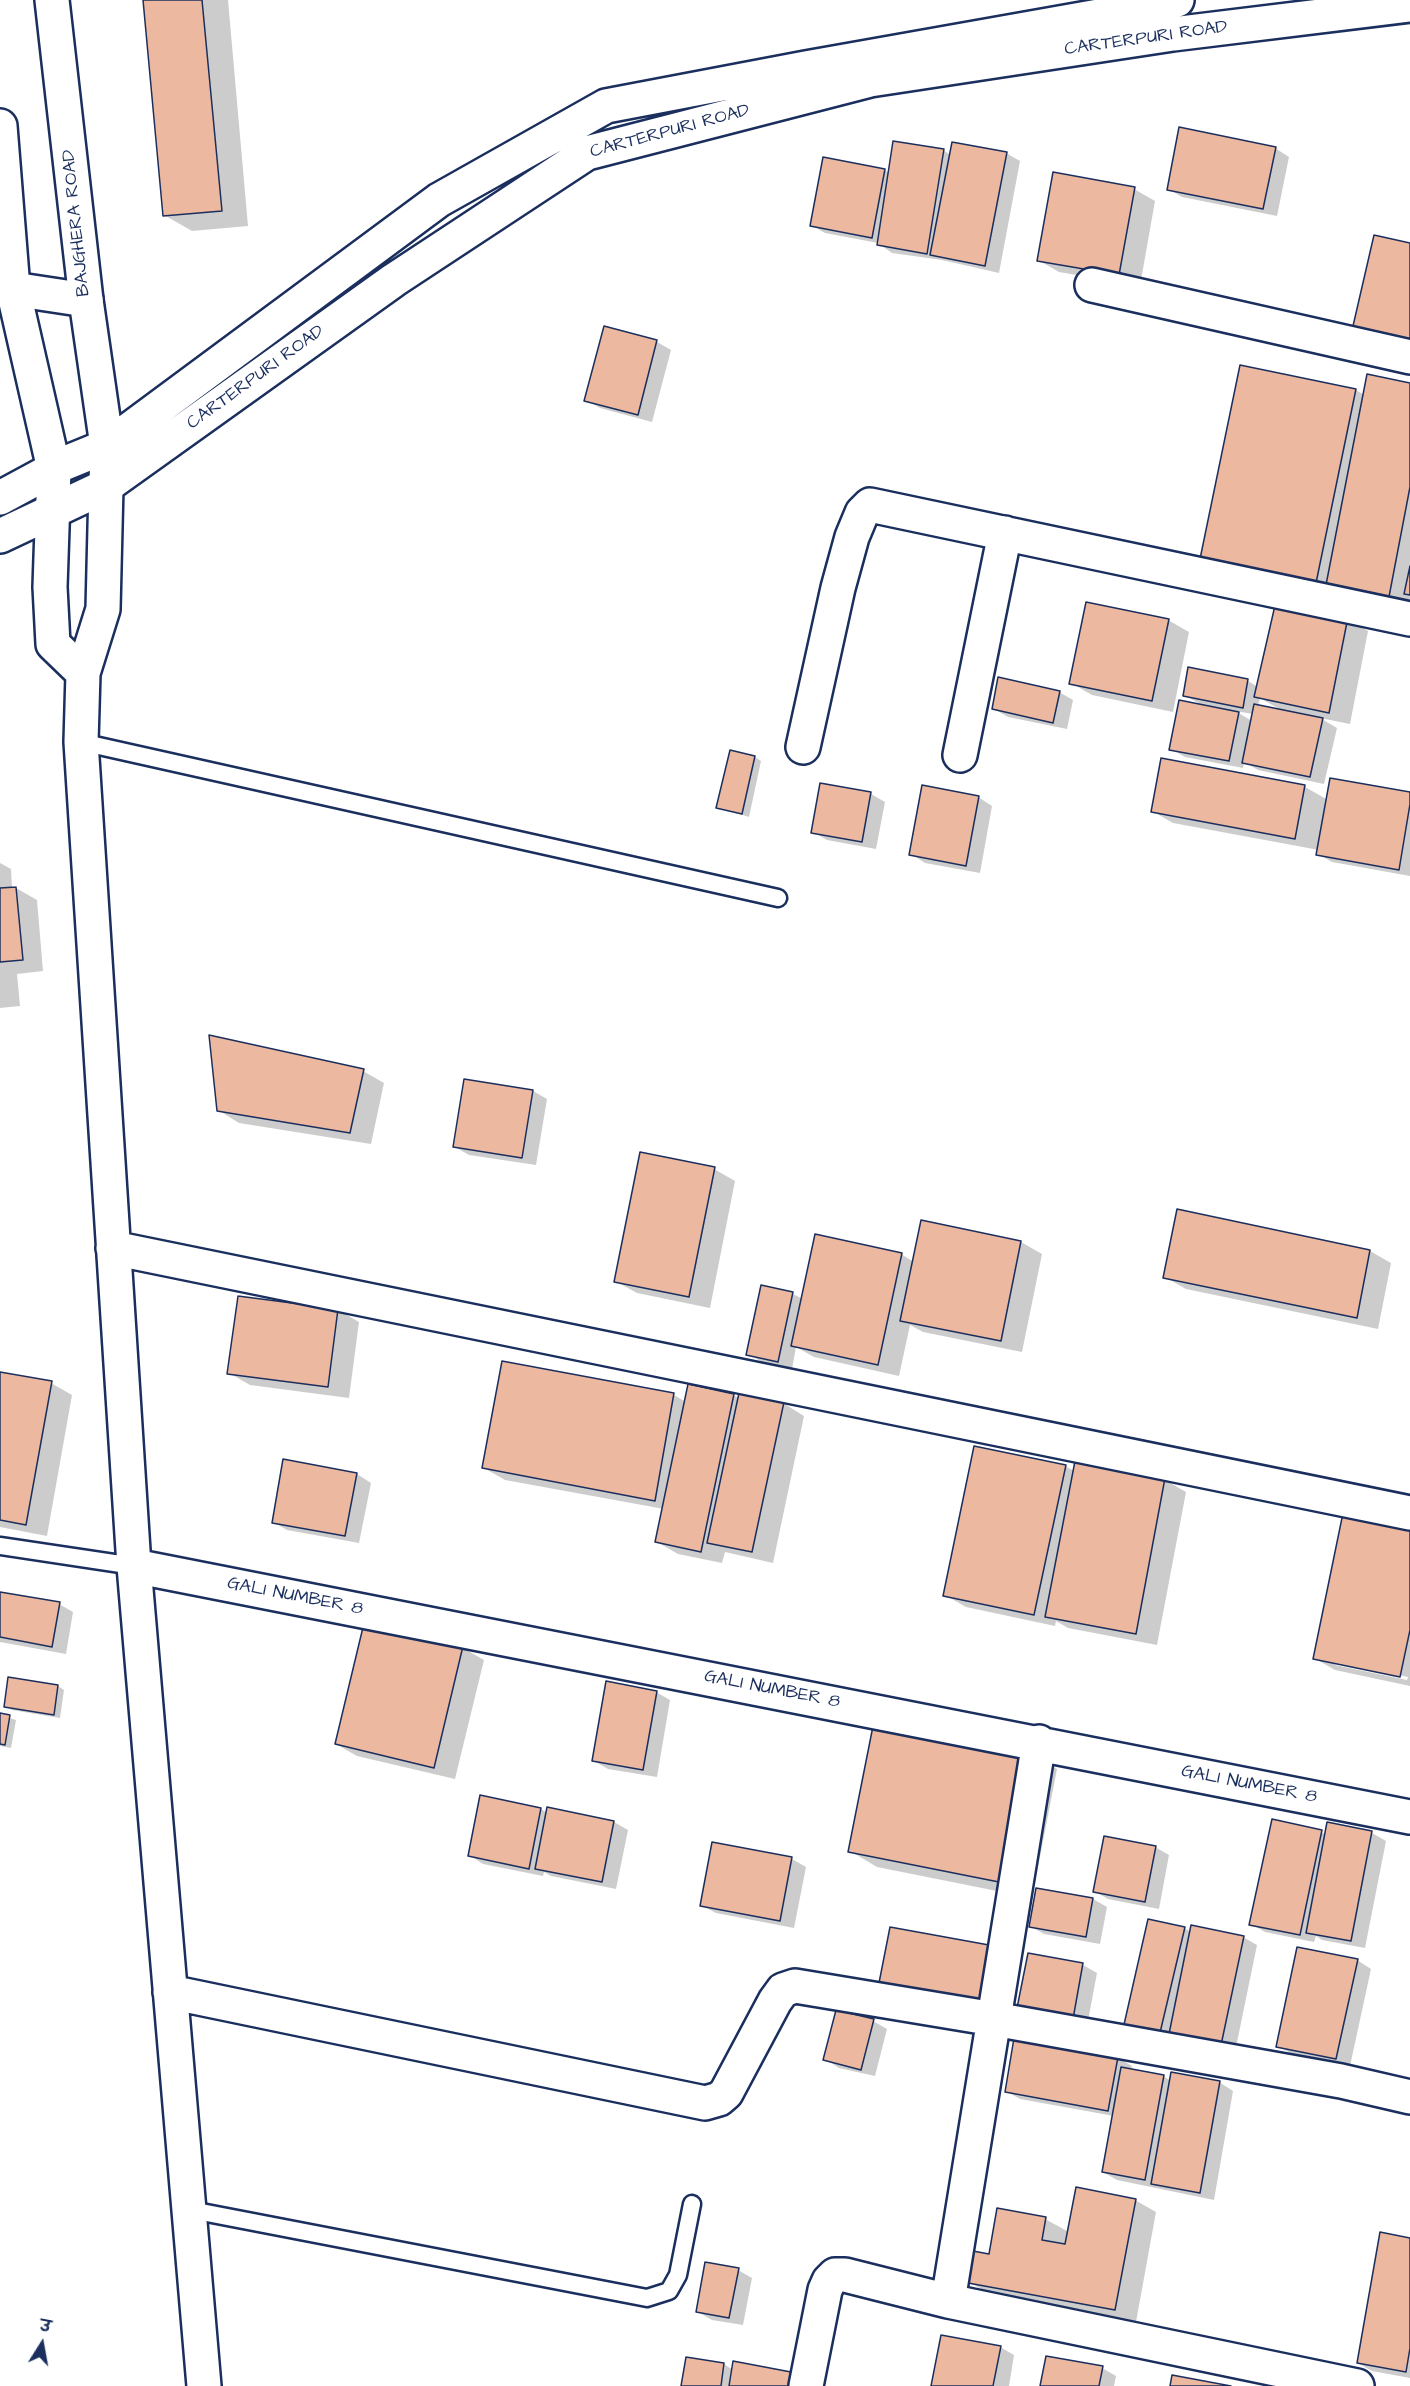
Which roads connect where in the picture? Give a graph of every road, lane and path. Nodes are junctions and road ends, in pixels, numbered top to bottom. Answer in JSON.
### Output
{"nodes":[{"id":1,"x":52,"y":0,"type":"edge"},
{"id":2,"x":1177,"y":0,"type":"edge"},
{"id":3,"x":1410,"y":5,"type":"edge"},
{"id":4,"x":0,"y":126,"type":"edge"},
{"id":5,"x":7,"y":285,"type":"edge"},
{"id":6,"x":1092,"y":285,"type":"dead end"},
{"id":7,"x":86,"y":300,"type":"junction"},
{"id":8,"x":1410,"y":357,"type":"edge"},
{"id":9,"x":107,"y":446,"type":"junction"},
{"id":10,"x":54,"y":469,"type":"junction"},
{"id":11,"x":106,"y":486,"type":"junction"},
{"id":12,"x":0,"y":498,"type":"edge"},
{"id":13,"x":53,"y":511,"type":"junction"},
{"id":14,"x":1005,"y":533,"type":"junction"},
{"id":15,"x":0,"y":536,"type":"edge"},
{"id":16,"x":1410,"y":619,"type":"edge"},
{"id":17,"x":83,"y":674,"type":"junction"},
{"id":18,"x":81,"y":742,"type":"junction"},
{"id":19,"x":802,"y":747,"type":"dead end"},
{"id":20,"x":960,"y":755,"type":"dead end"},
{"id":21,"x":778,"y":898,"type":"dead end"},
{"id":22,"x":113,"y":1248,"type":"junction"},
{"id":23,"x":1410,"y":1513,"type":"edge"},
{"id":24,"x":0,"y":1546,"type":"edge"},
{"id":25,"x":134,"y":1566,"type":"junction"},
{"id":26,"x":1039,"y":1742,"type":"junction"},
{"id":27,"x":1410,"y":1817,"type":"edge"},
{"id":28,"x":170,"y":1992,"type":"junction"},
{"id":29,"x":994,"y":2019,"type":"junction"},
{"id":30,"x":1410,"y":2097,"type":"edge"},
{"id":31,"x":692,"y":2204,"type":"dead end"},
{"id":32,"x":190,"y":2210,"type":"junction"},
{"id":33,"x":948,"y":2301,"type":"junction"},
{"id":34,"x":204,"y":2386,"type":"edge"},
{"id":35,"x":806,"y":2386,"type":"edge"},
{"id":36,"x":1357,"y":2386,"type":"edge"}],
"edges":[{"from":1,"to":7,"type":"street","name":"BAJGHERA ROAD"},
{"from":2,"to":9,"type":"street","name":"CARTERPURI ROAD"},
{"from":3,"to":11,"type":"street","name":"CARTERPURI ROAD"},
{"from":4,"to":5,"type":"street"},
{"from":5,"to":7,"type":"street"},
{"from":5,"to":10,"type":"street"},
{"from":6,"to":8,"type":"street"},
{"from":7,"to":9,"type":"street","name":"BAJGHERA ROAD"},
{"from":9,"to":10,"type":"street","name":"CARTERPURI ROAD"},
{"from":9,"to":11,"type":"street","name":"BAJGHERA ROAD"},
{"from":10,"to":12,"type":"street","name":"CARTERPURI ROAD"},
{"from":10,"to":13,"type":"street"},
{"from":11,"to":13,"type":"street","name":"CARTERPURI ROAD"},
{"from":11,"to":17,"type":"street","name":"BAJGHERA ROAD"},
{"from":13,"to":15,"type":"street","name":"CARTERPURI ROAD"},
{"from":13,"to":17,"type":"street"},
{"from":14,"to":16,"type":"street"},
{"from":14,"to":19,"type":"street"},
{"from":14,"to":20,"type":"street"},
{"from":17,"to":18,"type":"street","name":"BAJGHERA ROAD"},
{"from":18,"to":21,"type":"lane"},
{"from":18,"to":22,"type":"street","name":"BAJGHERA ROAD"},
{"from":22,"to":23,"type":"street"},
{"from":22,"to":25,"type":"street","name":"BAJGHERA ROAD"},
{"from":24,"to":25,"type":"lane"},
{"from":25,"to":26,"type":"street","name":"GALI NUMBER 8"},
{"from":25,"to":28,"type":"street","name":"BAJGHERA ROAD"},
{"from":26,"to":27,"type":"street","name":"GALI NUMBER 8"},
{"from":26,"to":29,"type":"street"},
{"from":28,"to":29,"type":"street"},
{"from":28,"to":32,"type":"street","name":"BAJGHERA ROAD"},
{"from":29,"to":30,"type":"street"},
{"from":29,"to":33,"type":"street"},
{"from":31,"to":32,"type":"lane"},
{"from":32,"to":34,"type":"street","name":"BAJGHERA ROAD"},
{"from":33,"to":35,"type":"street"},
{"from":33,"to":36,"type":"street"}]}
